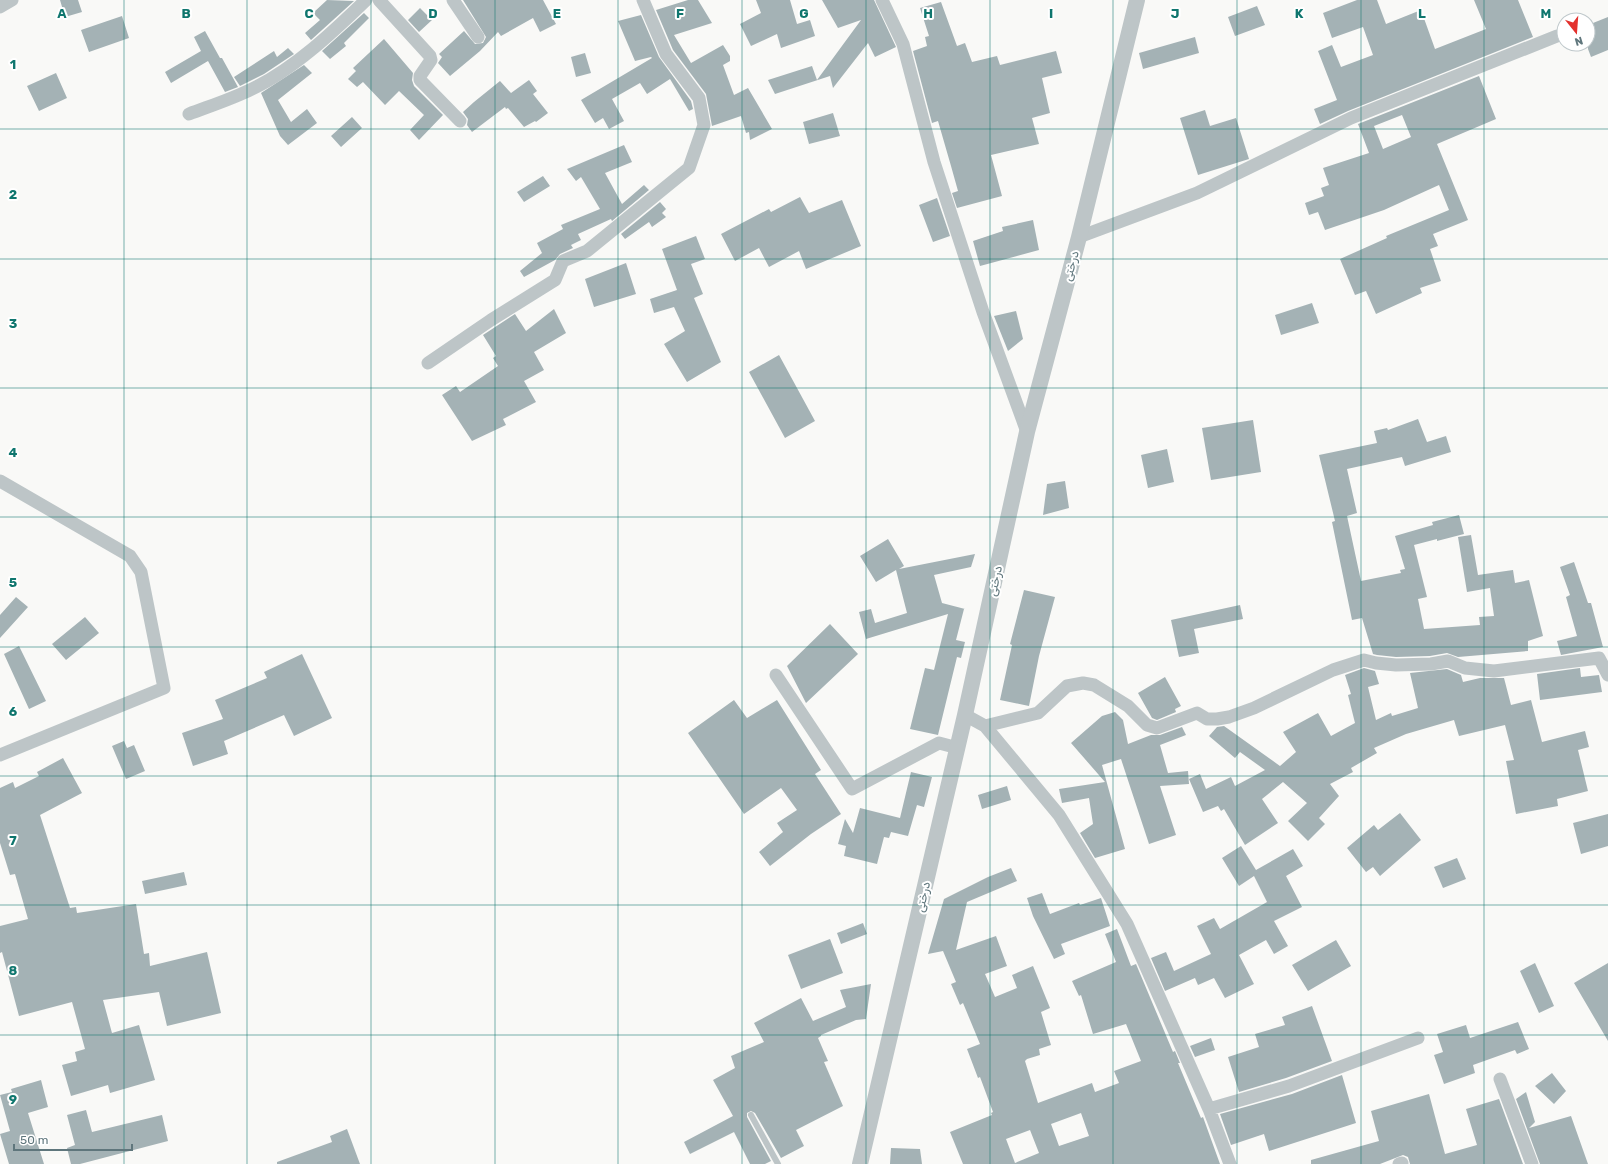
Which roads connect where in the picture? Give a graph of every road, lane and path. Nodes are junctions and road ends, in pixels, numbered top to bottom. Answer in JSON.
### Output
{"nodes":[{"id":1,"x":12,"y":0,"type":"edge"},
{"id":2,"x":366,"y":0,"type":"edge"},
{"id":3,"x":379,"y":0,"type":"edge"},
{"id":4,"x":453,"y":0,"type":"edge"},
{"id":5,"x":643,"y":0,"type":"edge"},
{"id":6,"x":882,"y":0,"type":"edge"},
{"id":7,"x":1138,"y":0,"type":"edge"},
{"id":8,"x":0,"y":7,"type":"edge"},
{"id":9,"x":1556,"y":36,"type":"edge"},
{"id":10,"x":478,"y":37,"type":"dead end"},
{"id":11,"x":189,"y":114,"type":"dead end"},
{"id":12,"x":460,"y":120,"type":"dead end"},
{"id":13,"x":1079,"y":237,"type":"junction"},
{"id":14,"x":428,"y":363,"type":"dead end"},
{"id":15,"x":1027,"y":432,"type":"junction"},
{"id":16,"x":0,"y":481,"type":"edge"},
{"id":17,"x":776,"y":675,"type":"dead end"},
{"id":18,"x":1608,"y":675,"type":"edge"},
{"id":19,"x":965,"y":715,"type":"junction"},
{"id":20,"x":985,"y":726,"type":"junction"},
{"id":21,"x":958,"y":748,"type":"junction"},
{"id":22,"x":0,"y":755,"type":"edge"},
{"id":23,"x":1418,"y":1038,"type":"dead end"},
{"id":24,"x":1500,"y":1079,"type":"dead end"},
{"id":25,"x":1208,"y":1109,"type":"junction"},
{"id":26,"x":751,"y":1115,"type":"dead end"},
{"id":27,"x":778,"y":1164,"type":"edge"},
{"id":28,"x":860,"y":1164,"type":"edge"},
{"id":29,"x":1230,"y":1164,"type":"edge"},
{"id":30,"x":1532,"y":1164,"type":"edge"}],
"edges":[{"from":1,"to":8,"type":"street"},
{"from":2,"to":11,"type":"street"},
{"from":3,"to":12,"type":"street"},
{"from":4,"to":10,"type":"street"},
{"from":5,"to":14,"type":"street"},
{"from":6,"to":15,"type":"street"},
{"from":7,"to":13,"type":"street","name":"درختی"},
{"from":9,"to":13,"type":"street"},
{"from":13,"to":15,"type":"street","name":"درختی"},
{"from":15,"to":19,"type":"street","name":"درختی"},
{"from":16,"to":22,"type":"street"},
{"from":17,"to":21,"type":"street"},
{"from":18,"to":20,"type":"street"},
{"from":19,"to":20,"type":"street"},
{"from":19,"to":21,"type":"street","name":"درختی"},
{"from":20,"to":25,"type":"street"},
{"from":21,"to":28,"type":"street","name":"درختی"},
{"from":23,"to":25,"type":"street"},
{"from":24,"to":30,"type":"street"},
{"from":25,"to":29,"type":"street"},
{"from":26,"to":27,"type":"lane"}]}
